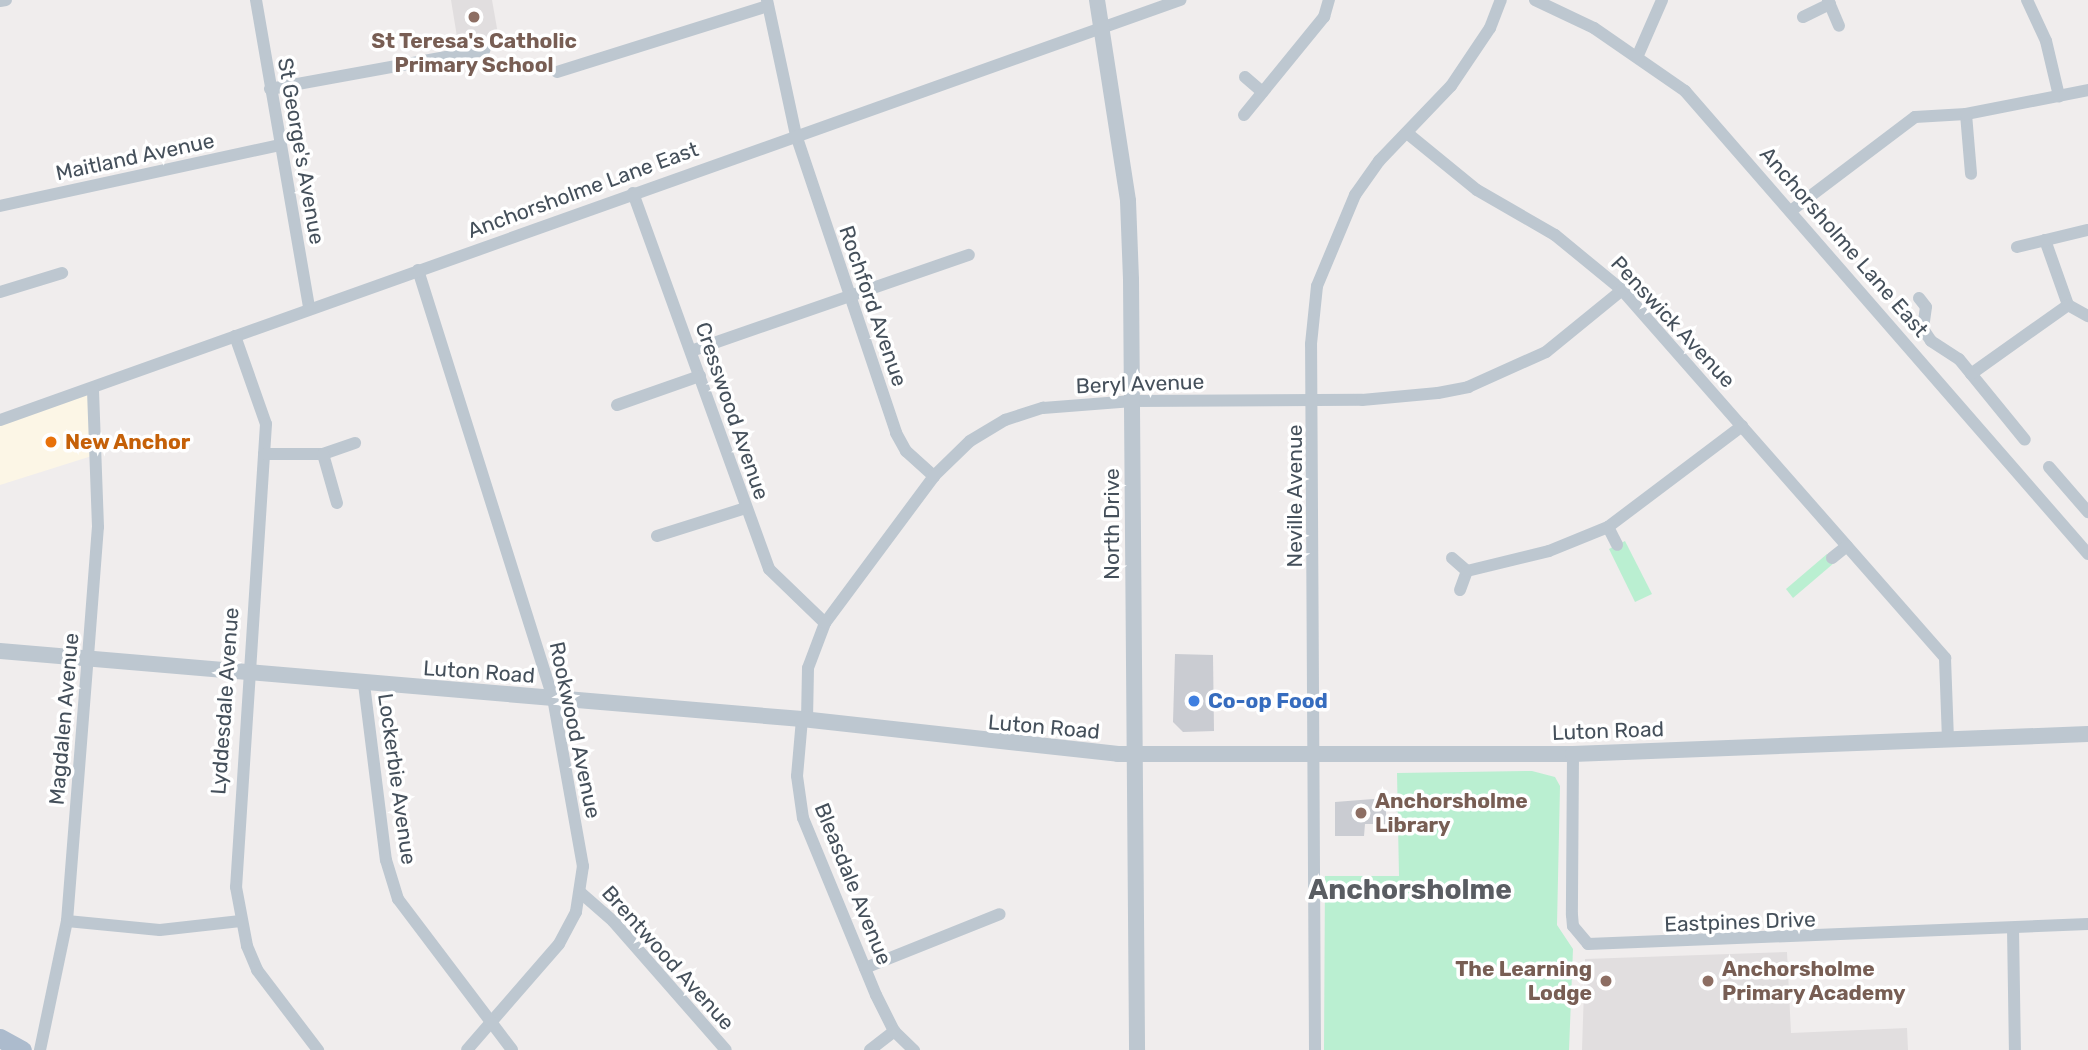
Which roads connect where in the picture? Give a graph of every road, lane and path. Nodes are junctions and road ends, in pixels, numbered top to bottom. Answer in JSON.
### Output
{"nodes":[{"id":1,"x":6,"y":0,"type":"edge"},
{"id":2,"x":256,"y":0,"type":"edge"},
{"id":3,"x":1097,"y":0,"type":"edge"},
{"id":4,"x":1180,"y":0,"type":"edge"},
{"id":5,"x":1329,"y":0,"type":"edge"},
{"id":6,"x":1501,"y":0,"type":"edge"},
{"id":7,"x":1535,"y":0,"type":"edge"},
{"id":8,"x":1662,"y":0,"type":"edge"},
{"id":9,"x":2027,"y":0,"type":"edge"},
{"id":10,"x":0,"y":1,"type":"edge"},
{"id":11,"x":1829,"y":2,"type":"edge"},
{"id":12,"x":768,"y":3,"type":"edge"},
{"id":13,"x":1803,"y":17,"type":"dead end"},
{"id":14,"x":1839,"y":26,"type":"dead end"},
{"id":15,"x":1101,"y":27,"type":"junction"},
{"id":16,"x":484,"y":50,"type":"dead end"},
{"id":17,"x":1637,"y":55,"type":"junction"},
{"id":18,"x":557,"y":72,"type":"dead end"},
{"id":19,"x":1245,"y":77,"type":"dead end"},
{"id":20,"x":271,"y":89,"type":"junction"},
{"id":21,"x":2088,"y":90,"type":"edge"},
{"id":22,"x":1262,"y":92,"type":"junction"},
{"id":23,"x":2059,"y":96,"type":"junction"},
{"id":24,"x":1966,"y":114,"type":"junction"},
{"id":25,"x":1244,"y":115,"type":"dead end"},
{"id":26,"x":1407,"y":133,"type":"junction"},
{"id":27,"x":796,"y":135,"type":"junction"},
{"id":28,"x":279,"y":145,"type":"junction"},
{"id":29,"x":1971,"y":174,"type":"dead end"},
{"id":30,"x":633,"y":192,"type":"junction"},
{"id":31,"x":0,"y":206,"type":"edge"},
{"id":32,"x":1791,"y":210,"type":"junction"},
{"id":33,"x":2088,"y":230,"type":"edge"},
{"id":34,"x":2045,"y":240,"type":"junction"},
{"id":35,"x":2017,"y":247,"type":"dead end"},
{"id":36,"x":969,"y":255,"type":"dead end"},
{"id":37,"x":418,"y":270,"type":"junction"},
{"id":38,"x":62,"y":273,"type":"dead end"},
{"id":39,"x":1622,"y":290,"type":"junction"},
{"id":40,"x":0,"y":292,"type":"edge"},
{"id":41,"x":849,"y":295,"type":"junction"},
{"id":42,"x":1919,"y":298,"type":"dead end"},
{"id":43,"x":2068,"y":305,"type":"junction"},
{"id":44,"x":309,"y":308,"type":"junction"},
{"id":45,"x":2088,"y":316,"type":"edge"},
{"id":46,"x":235,"y":336,"type":"junction"},
{"id":47,"x":691,"y":351,"type":"junction"},
{"id":48,"x":1970,"y":374,"type":"junction"},
{"id":49,"x":700,"y":376,"type":"junction"},
{"id":50,"x":93,"y":388,"type":"junction"},
{"id":51,"x":1314,"y":400,"type":"junction"},
{"id":52,"x":1133,"y":401,"type":"junction"},
{"id":53,"x":617,"y":405,"type":"dead end"},
{"id":54,"x":0,"y":420,"type":"edge"},
{"id":55,"x":1742,"y":426,"type":"junction"},
{"id":56,"x":2025,"y":440,"type":"dead end"},
{"id":57,"x":355,"y":443,"type":"dead end"},
{"id":58,"x":264,"y":454,"type":"junction"},
{"id":59,"x":323,"y":454,"type":"junction"},
{"id":60,"x":2049,"y":467,"type":"dead end"},
{"id":61,"x":934,"y":476,"type":"junction"},
{"id":62,"x":337,"y":503,"type":"dead end"},
{"id":63,"x":746,"y":508,"type":"junction"},
{"id":64,"x":2088,"y":512,"type":"edge"},
{"id":65,"x":1608,"y":527,"type":"junction"},
{"id":66,"x":657,"y":536,"type":"dead end"},
{"id":67,"x":1617,"y":545,"type":"dead end"},
{"id":68,"x":1847,"y":546,"type":"junction"},
{"id":69,"x":2088,"y":554,"type":"edge"},
{"id":70,"x":1452,"y":558,"type":"dead end"},
{"id":71,"x":1832,"y":558,"type":"dead end"},
{"id":72,"x":1467,"y":571,"type":"junction"},
{"id":73,"x":1460,"y":590,"type":"dead end"},
{"id":74,"x":825,"y":623,"type":"junction"},
{"id":75,"x":0,"y":650,"type":"edge"},
{"id":76,"x":88,"y":656,"type":"junction"},
{"id":77,"x":246,"y":672,"type":"junction"},
{"id":78,"x":364,"y":684,"type":"junction"},
{"id":79,"x":553,"y":698,"type":"junction"},
{"id":80,"x":804,"y":720,"type":"junction"},
{"id":81,"x":2088,"y":734,"type":"edge"},
{"id":82,"x":1948,"y":740,"type":"junction"},
{"id":83,"x":1573,"y":754,"type":"junction"},
{"id":84,"x":1135,"y":755,"type":"junction"},
{"id":85,"x":1315,"y":757,"type":"junction"},
{"id":86,"x":581,"y":893,"type":"junction"},
{"id":87,"x":1000,"y":914,"type":"dead end"},
{"id":88,"x":67,"y":921,"type":"junction"},
{"id":89,"x":240,"y":921,"type":"junction"},
{"id":90,"x":2088,"y":924,"type":"edge"},
{"id":91,"x":2013,"y":928,"type":"junction"},
{"id":92,"x":865,"y":968,"type":"junction"},
{"id":93,"x":492,"y":1026,"type":"junction"},
{"id":94,"x":894,"y":1031,"type":"junction"},
{"id":95,"x":0,"y":1038,"type":"edge"},
{"id":96,"x":22,"y":1050,"type":"edge"},
{"id":97,"x":40,"y":1050,"type":"edge"},
{"id":98,"x":318,"y":1050,"type":"edge"},
{"id":99,"x":467,"y":1050,"type":"edge"},
{"id":100,"x":512,"y":1050,"type":"edge"},
{"id":101,"x":726,"y":1050,"type":"edge"},
{"id":102,"x":870,"y":1050,"type":"edge"},
{"id":103,"x":914,"y":1050,"type":"edge"},
{"id":104,"x":1137,"y":1050,"type":"edge"},
{"id":105,"x":1315,"y":1050,"type":"edge"},
{"id":106,"x":2015,"y":1050,"type":"edge"}],
"edges":[{"from":1,"to":10,"type":"street"},
{"from":2,"to":20,"type":"street","name":"St George's Avenue"},
{"from":3,"to":15,"type":"street","name":"North Drive"},
{"from":4,"to":15,"type":"street","name":"Anchorsholme Lane East"},
{"from":5,"to":22,"type":"street"},
{"from":6,"to":26,"type":"street","name":"Neville Avenue"},
{"from":7,"to":17,"type":"street","name":"Anchorsholme Lane East"},
{"from":8,"to":17,"type":"street"},
{"from":9,"to":23,"type":"street"},
{"from":11,"to":13,"type":"street"},
{"from":11,"to":14,"type":"street"},
{"from":12,"to":18,"type":"street"},
{"from":12,"to":27,"type":"street","name":"Rochford Avenue"},
{"from":15,"to":27,"type":"street","name":"Anchorsholme Lane East"},
{"from":15,"to":52,"type":"street","name":"North Drive"},
{"from":16,"to":20,"type":"street"},
{"from":17,"to":32,"type":"street","name":"Anchorsholme Lane East"},
{"from":19,"to":22,"type":"street"},
{"from":20,"to":28,"type":"street","name":"St George's Avenue"},
{"from":21,"to":23,"type":"street"},
{"from":22,"to":25,"type":"street"},
{"from":23,"to":24,"type":"street"},
{"from":24,"to":29,"type":"street"},
{"from":24,"to":32,"type":"street"},
{"from":26,"to":39,"type":"street","name":"Penswick Avenue"},
{"from":26,"to":51,"type":"street","name":"Neville Avenue"},
{"from":27,"to":30,"type":"street","name":"Anchorsholme Lane East"},
{"from":27,"to":41,"type":"street","name":"Rochford Avenue"},
{"from":28,"to":31,"type":"street","name":"Maitland Avenue"},
{"from":28,"to":44,"type":"street","name":"St George's Avenue"},
{"from":30,"to":37,"type":"street","name":"Anchorsholme Lane East"},
{"from":30,"to":47,"type":"street","name":"Cresswood Avenue"},
{"from":32,"to":69,"type":"street","name":"Anchorsholme Lane East"},
{"from":33,"to":34,"type":"street"},
{"from":34,"to":35,"type":"street"},
{"from":34,"to":43,"type":"street"},
{"from":36,"to":41,"type":"street"},
{"from":37,"to":44,"type":"street","name":"Anchorsholme Lane East"},
{"from":37,"to":79,"type":"street","name":"Rookwood Avenue"},
{"from":38,"to":40,"type":"street"},
{"from":39,"to":51,"type":"street","name":"Beryl Avenue"},
{"from":39,"to":55,"type":"street","name":"Penswick Avenue"},
{"from":41,"to":47,"type":"street"},
{"from":41,"to":61,"type":"street","name":"Rochford Avenue"},
{"from":42,"to":48,"type":"street"},
{"from":43,"to":45,"type":"street"},
{"from":43,"to":48,"type":"street"},
{"from":44,"to":46,"type":"street","name":"Anchorsholme Lane East"},
{"from":46,"to":50,"type":"street","name":"Anchorsholme Lane East"},
{"from":46,"to":58,"type":"street","name":"Lyddesdale Avenue"},
{"from":47,"to":49,"type":"street","name":"Cresswood Avenue"},
{"from":48,"to":56,"type":"street"},
{"from":49,"to":53,"type":"street"},
{"from":49,"to":63,"type":"street","name":"Cresswood Avenue"},
{"from":50,"to":54,"type":"street","name":"Anchorsholme Lane East"},
{"from":50,"to":76,"type":"street","name":"Magdalen Avenue"},
{"from":51,"to":52,"type":"street","name":"Beryl Avenue"},
{"from":51,"to":85,"type":"street","name":"Neville Avenue"},
{"from":52,"to":61,"type":"street","name":"Beryl Avenue"},
{"from":52,"to":84,"type":"street","name":"North Drive"},
{"from":55,"to":65,"type":"street"},
{"from":55,"to":68,"type":"street","name":"Penswick Avenue"},
{"from":57,"to":59,"type":"street"},
{"from":58,"to":59,"type":"street"},
{"from":58,"to":77,"type":"street","name":"Lyddesdale Avenue"},
{"from":59,"to":62,"type":"street"},
{"from":60,"to":64,"type":"street"},
{"from":61,"to":74,"type":"street","name":"Beryl Avenue"},
{"from":63,"to":66,"type":"street"},
{"from":63,"to":74,"type":"street","name":"Cresswood Avenue"},
{"from":65,"to":67,"type":"street"},
{"from":65,"to":72,"type":"street"},
{"from":68,"to":71,"type":"street"},
{"from":68,"to":82,"type":"street","name":"Penswick Avenue"},
{"from":70,"to":72,"type":"street"},
{"from":72,"to":73,"type":"street"},
{"from":74,"to":80,"type":"street","name":"Beryl Avenue"},
{"from":75,"to":76,"type":"street","name":"Luton Road"},
{"from":76,"to":77,"type":"street","name":"Luton Road"},
{"from":76,"to":88,"type":"street","name":"Magdalen Avenue"},
{"from":77,"to":78,"type":"street","name":"Luton Road"},
{"from":77,"to":89,"type":"street","name":"Lyddesdale Avenue"},
{"from":78,"to":79,"type":"street","name":"Luton Road"},
{"from":78,"to":93,"type":"street","name":"Lockerbie Avenue"},
{"from":79,"to":80,"type":"street","name":"Luton Road"},
{"from":79,"to":86,"type":"street","name":"Rookwood Avenue"},
{"from":80,"to":84,"type":"street","name":"Luton Road"},
{"from":80,"to":92,"type":"street","name":"Bleasdale Avenue"},
{"from":81,"to":82,"type":"street","name":"Luton Road"},
{"from":82,"to":83,"type":"street","name":"Luton Road"},
{"from":83,"to":85,"type":"street","name":"Luton Road"},
{"from":83,"to":91,"type":"street","name":"Eastpines Drive"},
{"from":84,"to":85,"type":"street","name":"Luton Road"},
{"from":84,"to":104,"type":"street","name":"North Drive"},
{"from":85,"to":105,"type":"street","name":"Neville Avenue"},
{"from":86,"to":93,"type":"street","name":"Rookwood Avenue"},
{"from":86,"to":101,"type":"street","name":"Brentwood Avenue"},
{"from":87,"to":92,"type":"street"},
{"from":88,"to":89,"type":"street"},
{"from":88,"to":97,"type":"street","name":"Magdalen Avenue"},
{"from":89,"to":98,"type":"street","name":"Lyddesdale Avenue"},
{"from":90,"to":91,"type":"street","name":"Eastpines Drive"},
{"from":91,"to":106,"type":"street"},
{"from":92,"to":94,"type":"street","name":"Bleasdale Avenue"},
{"from":93,"to":99,"type":"street","name":"Rookwood Avenue"},
{"from":93,"to":100,"type":"street","name":"Lockerbie Avenue"},
{"from":94,"to":102,"type":"street"},
{"from":94,"to":103,"type":"street","name":"Bleasdale Avenue"},
{"from":95,"to":96,"type":"main road"}]}
